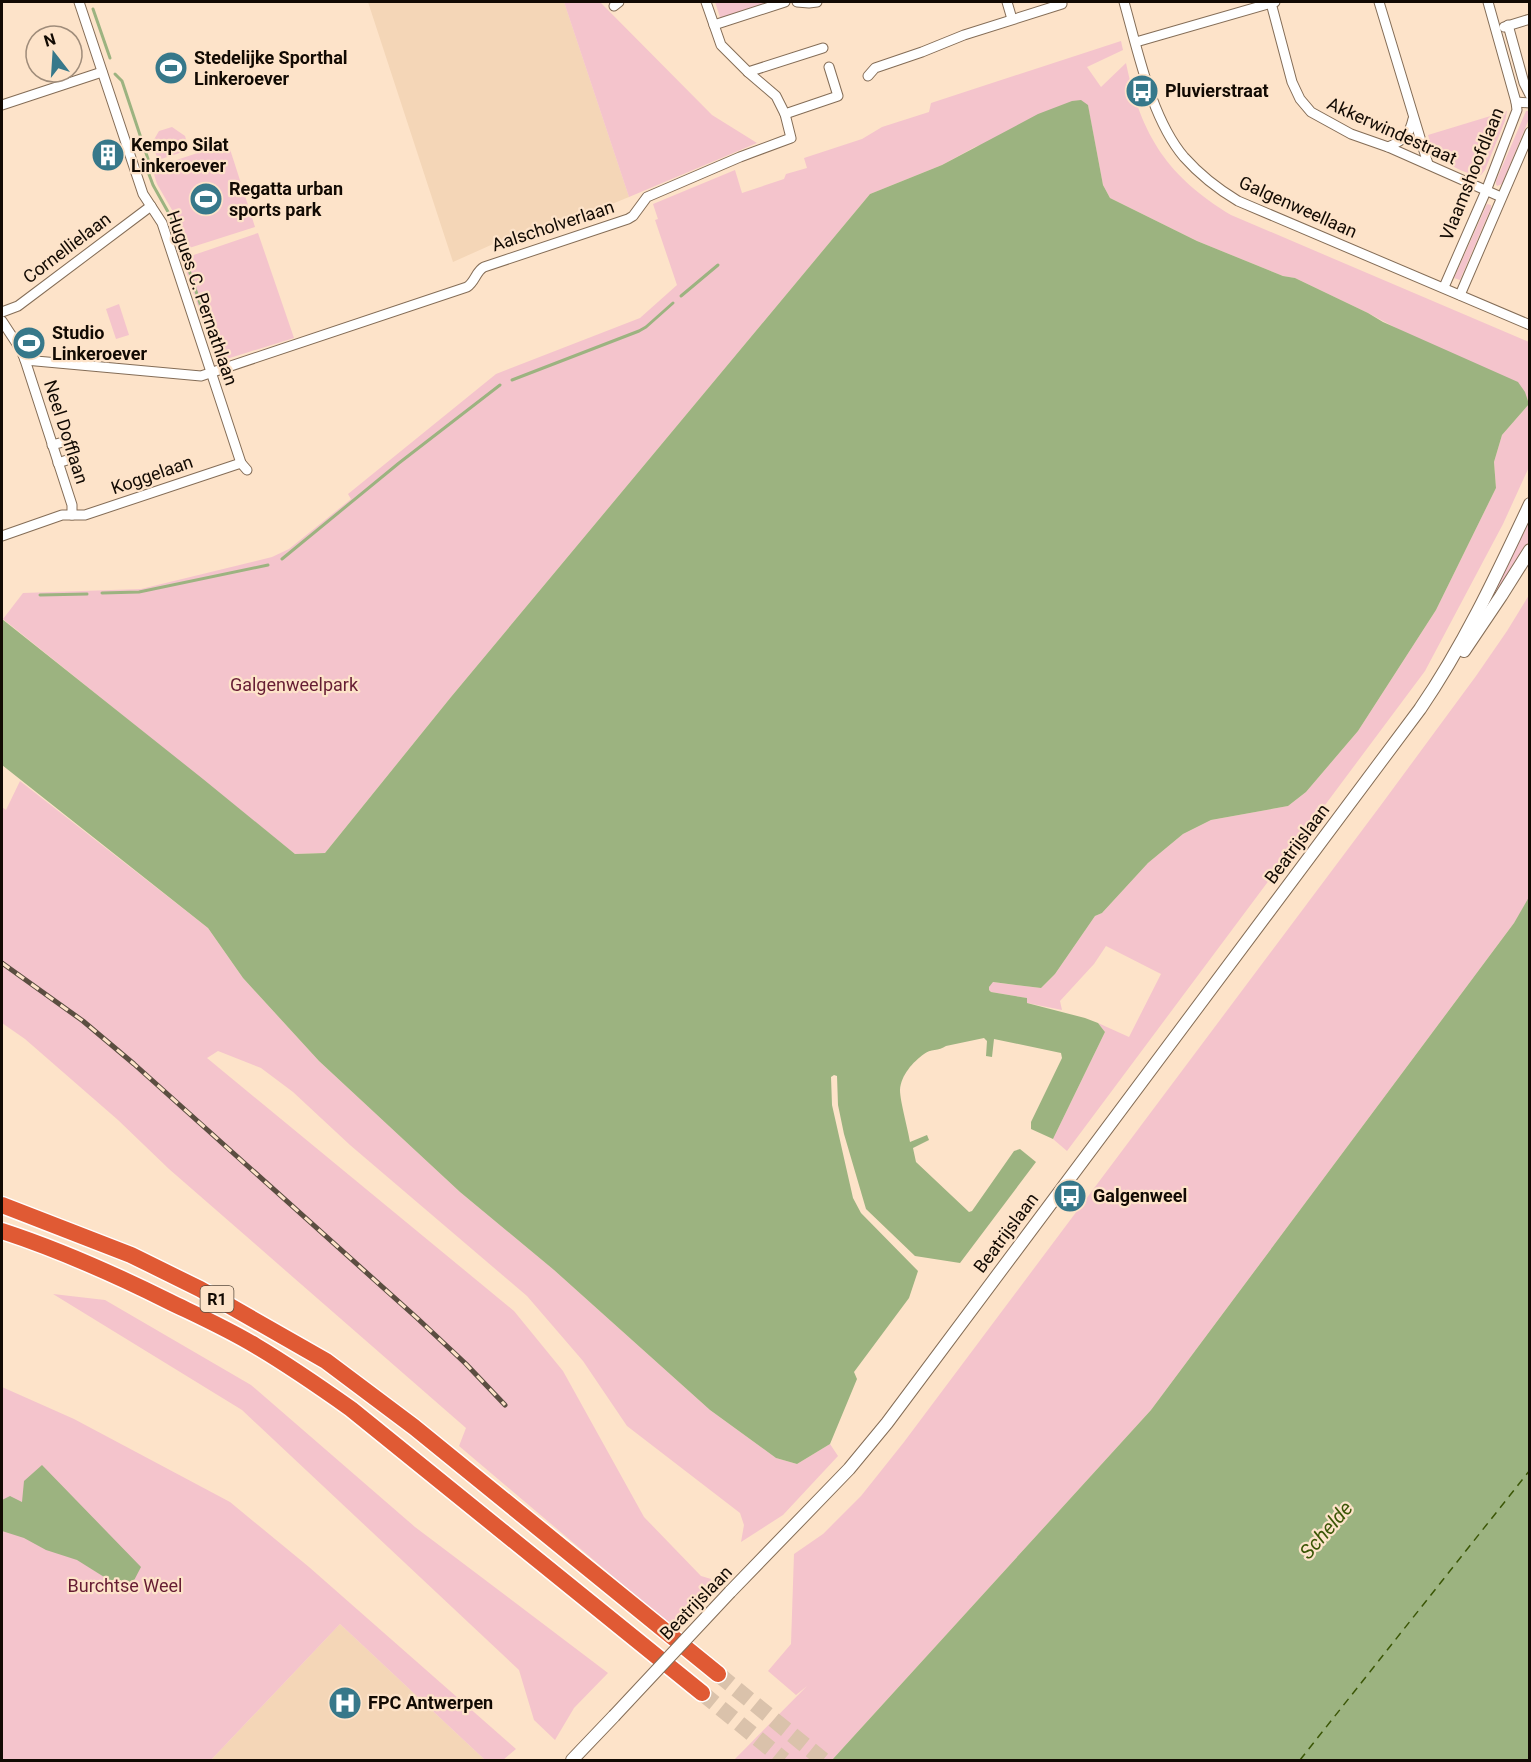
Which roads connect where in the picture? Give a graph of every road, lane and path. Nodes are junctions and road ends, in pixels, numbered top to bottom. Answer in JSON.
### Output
{"nodes":[{"id":1,"x":79,"y":2,"type":"edge"},
{"id":2,"x":706,"y":2,"type":"edge"},
{"id":3,"x":785,"y":2,"type":"edge"},
{"id":4,"x":797,"y":2,"type":"edge"},
{"id":5,"x":817,"y":2,"type":"edge"},
{"id":6,"x":1007,"y":2,"type":"edge"},
{"id":7,"x":1124,"y":2,"type":"edge"},
{"id":8,"x":1273,"y":2,"type":"edge"},
{"id":9,"x":1378,"y":2,"type":"edge"},
{"id":10,"x":1488,"y":2,"type":"edge"},
{"id":11,"x":1062,"y":3,"type":"edge"},
{"id":12,"x":1012,"y":19,"type":"junction"},
{"id":13,"x":1530,"y":19,"type":"edge"},
{"id":14,"x":714,"y":24,"type":"junction"},
{"id":15,"x":1508,"y":25,"type":"junction"},
{"id":16,"x":1496,"y":29,"type":"junction"},
{"id":17,"x":1136,"y":42,"type":"junction"},
{"id":18,"x":823,"y":48,"type":"dead end"},
{"id":19,"x":830,"y":67,"type":"dead end"},
{"id":20,"x":102,"y":72,"type":"junction"},
{"id":21,"x":747,"y":72,"type":"junction"},
{"id":22,"x":868,"y":76,"type":"dead end"},
{"id":23,"x":1530,"y":95,"type":"edge"},
{"id":24,"x":1516,"y":102,"type":"junction"},
{"id":25,"x":1530,"y":104,"type":"edge"},
{"id":26,"x":2,"y":105,"type":"edge"},
{"id":27,"x":785,"y":114,"type":"junction"},
{"id":28,"x":1414,"y":117,"type":"junction"},
{"id":29,"x":1530,"y":132,"type":"edge"},
{"id":30,"x":1388,"y":147,"type":"junction"},
{"id":31,"x":1428,"y":165,"type":"junction"},
{"id":32,"x":1486,"y":191,"type":"junction"},
{"id":33,"x":1501,"y":197,"type":"junction"},
{"id":34,"x":151,"y":206,"type":"junction"},
{"id":35,"x":1444,"y":288,"type":"junction"},
{"id":36,"x":1460,"y":295,"type":"junction"},
{"id":37,"x":2,"y":312,"type":"edge"},
{"id":38,"x":2,"y":321,"type":"edge"},
{"id":39,"x":1530,"y":325,"type":"edge"},
{"id":40,"x":25,"y":360,"type":"junction"},
{"id":41,"x":211,"y":372,"type":"junction"},
{"id":42,"x":67,"y":441,"type":"dead end"},
{"id":43,"x":55,"y":454,"type":"junction"},
{"id":44,"x":45,"y":457,"type":"dead end"},
{"id":45,"x":73,"y":458,"type":"dead end"},
{"id":46,"x":244,"y":467,"type":"joint"},
{"id":47,"x":1530,"y":504,"type":"edge"},
{"id":48,"x":72,"y":515,"type":"junction"},
{"id":49,"x":2,"y":536,"type":"edge"},
{"id":50,"x":1530,"y":550,"type":"edge"},
{"id":51,"x":1430,"y":695,"type":"junction"},
{"id":52,"x":2,"y":1205,"type":"edge"},
{"id":53,"x":2,"y":1231,"type":"edge"},
{"id":54,"x":718,"y":1674,"type":"tunnel mouth"},
{"id":55,"x":702,"y":1693,"type":"tunnel mouth"},
{"id":56,"x":572,"y":1761,"type":"edge"}],
"edges":[{"from":1,"to":20,"type":"street","name":"Hugues C. Pernathlaan"},
{"from":2,"to":14,"type":"street"},
{"from":3,"to":14,"type":"street"},
{"from":4,"to":5,"type":"street"},
{"from":6,"to":12,"type":"street"},
{"from":7,"to":17,"type":"street","name":"Galgenweellaan"},
{"from":8,"to":17,"type":"street"},
{"from":8,"to":30,"type":"street","name":"Akkerwindestraat"},
{"from":9,"to":28,"type":"street"},
{"from":10,"to":16,"type":"street","name":"Vlaamshoofdlaan"},
{"from":11,"to":12,"type":"street"},
{"from":12,"to":22,"type":"street"},
{"from":13,"to":15,"type":"street"},
{"from":14,"to":21,"type":"street"},
{"from":15,"to":16,"type":"street"},
{"from":15,"to":23,"type":"street"},
{"from":16,"to":24,"type":"street","name":"Vlaamshoofdlaan"},
{"from":17,"to":35,"type":"street","name":"Galgenweellaan"},
{"from":18,"to":21,"type":"street"},
{"from":19,"to":27,"type":"street"},
{"from":20,"to":26,"type":"street"},
{"from":20,"to":34,"type":"street","name":"Hugues C. Pernathlaan"},
{"from":21,"to":27,"type":"street"},
{"from":24,"to":25,"type":"street"},
{"from":24,"to":32,"type":"street","name":"Vlaamshoofdlaan"},
{"from":27,"to":41,"type":"street","name":"Aalscholverlaan"},
{"from":28,"to":30,"type":"street"},
{"from":28,"to":31,"type":"street"},
{"from":29,"to":33,"type":"street","name":"Vlaamshoofdlaan"},
{"from":30,"to":31,"type":"street","name":"Akkerwindestraat"},
{"from":31,"to":32,"type":"street","name":"Akkerwindestraat"},
{"from":32,"to":33,"type":"street","name":"Akkerwindestraat"},
{"from":32,"to":35,"type":"street","name":"Vlaamshoofdlaan"},
{"from":33,"to":36,"type":"street","name":"Vlaamshoofdlaan"},
{"from":34,"to":37,"type":"street","name":"Cornellielaan"},
{"from":34,"to":41,"type":"street","name":"Hugues C. Pernathlaan"},
{"from":35,"to":36,"type":"street","name":"Galgenweellaan"},
{"from":36,"to":39,"type":"street","name":"Galgenweellaan"},
{"from":38,"to":40,"type":"street","name":"Neel Dofflaan"},
{"from":40,"to":41,"type":"street","name":"Aalscholverlaan"},
{"from":40,"to":43,"type":"street","name":"Neel Dofflaan"},
{"from":41,"to":46,"type":"street","name":"Hugues C. Pernathlaan"},
{"from":42,"to":43,"type":"street"},
{"from":43,"to":44,"type":"street"},
{"from":43,"to":45,"type":"street"},
{"from":43,"to":48,"type":"street","name":"Neel Dofflaan"},
{"from":46,"to":48,"type":"street","name":"Koggelaan"},
{"from":47,"to":51,"type":"street","name":"Beatrijslaan"},
{"from":48,"to":49,"type":"street","name":"Koggelaan"},
{"from":50,"to":51,"type":"street","name":"Beatrijslaan"},
{"from":51,"to":56,"type":"street","name":"Beatrijslaan","bridge":true},
{"from":52,"to":54,"type":"highway","number":"R1"},
{"from":53,"to":55,"type":"highway","number":"R1"}]}
